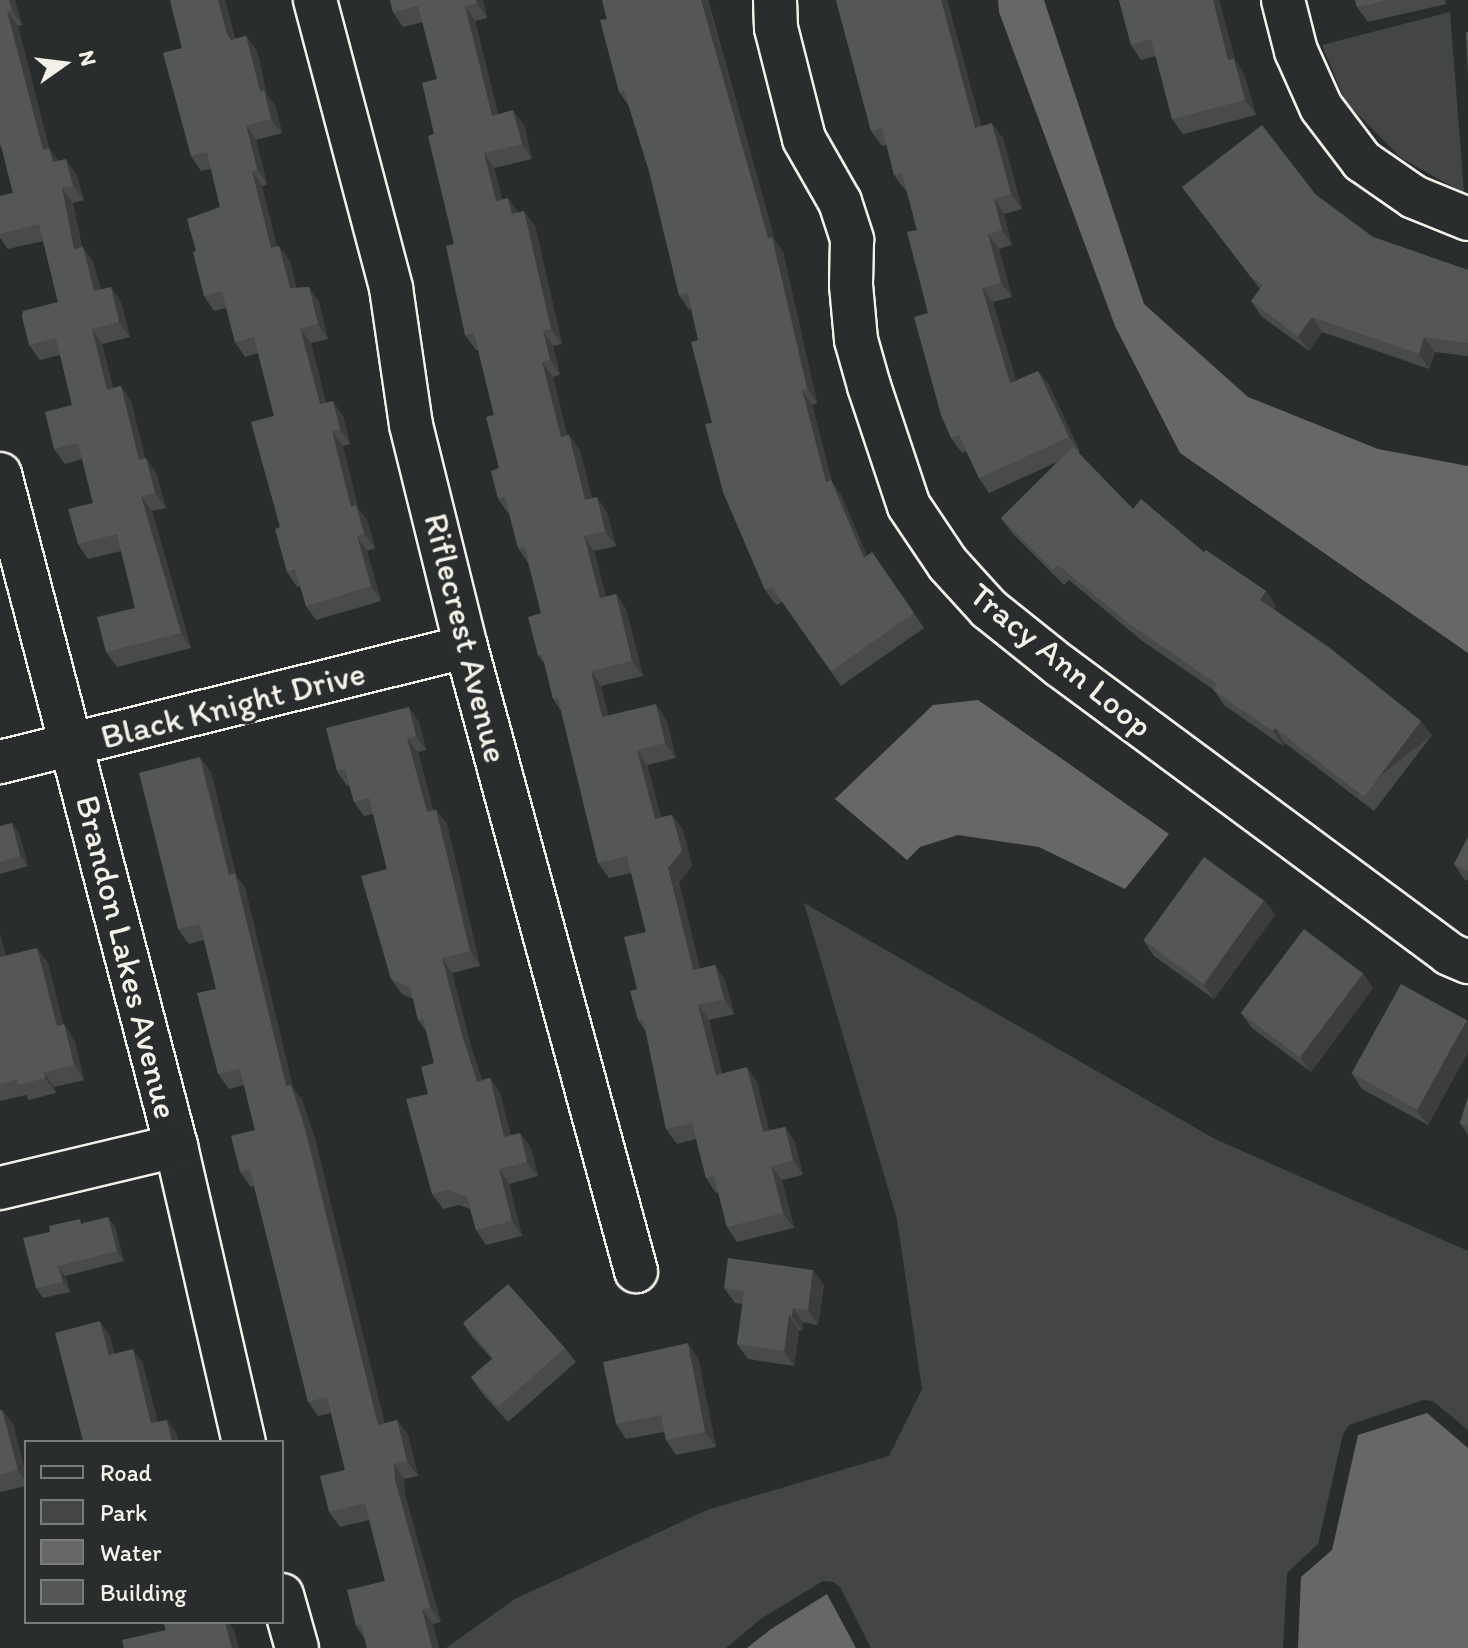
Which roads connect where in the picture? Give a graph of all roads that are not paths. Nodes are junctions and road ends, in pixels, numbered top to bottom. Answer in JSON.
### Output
{"nodes":[{"id":1,"x":315,"y":0,"type":"edge"},
{"id":2,"x":775,"y":0,"type":"edge"},
{"id":3,"x":1283,"y":0,"type":"edge"},
{"id":4,"x":1468,"y":219,"type":"edge"},
{"id":5,"x":0,"y":474,"type":"edge"},
{"id":6,"x":466,"y":647,"type":"junction"},
{"id":7,"x":72,"y":744,"type":"junction"},
{"id":8,"x":0,"y":762,"type":"edge"},
{"id":9,"x":1468,"y":962,"type":"edge"},
{"id":10,"x":176,"y":1146,"type":"junction"},
{"id":11,"x":0,"y":1188,"type":"edge"},
{"id":12,"x":636,"y":1271,"type":"dead end"},
{"id":13,"x":244,"y":1440,"type":"edge"},
{"id":14,"x":284,"y":1602,"type":"edge"},
{"id":15,"x":297,"y":1648,"type":"edge"}],
"edges":[{"from":1,"to":6,"type":"street","name":"Riflecrest Avenue"},
{"from":2,"to":9,"type":"street","name":"Tracy Ann Loop"},
{"from":3,"to":4,"type":"street"},
{"from":5,"to":7,"type":"street","name":"Brandon Lakes Avenue"},
{"from":6,"to":7,"type":"street","name":"Black Knight Drive"},
{"from":6,"to":12,"type":"street","name":"Riflecrest Avenue"},
{"from":7,"to":8,"type":"street","name":"Black Knight Drive"},
{"from":7,"to":10,"type":"street","name":"Brandon Lakes Avenue"},
{"from":10,"to":11,"type":"street"},
{"from":10,"to":13,"type":"street","name":"Brandon Lakes Avenue"},
{"from":14,"to":15,"type":"street"}]}
